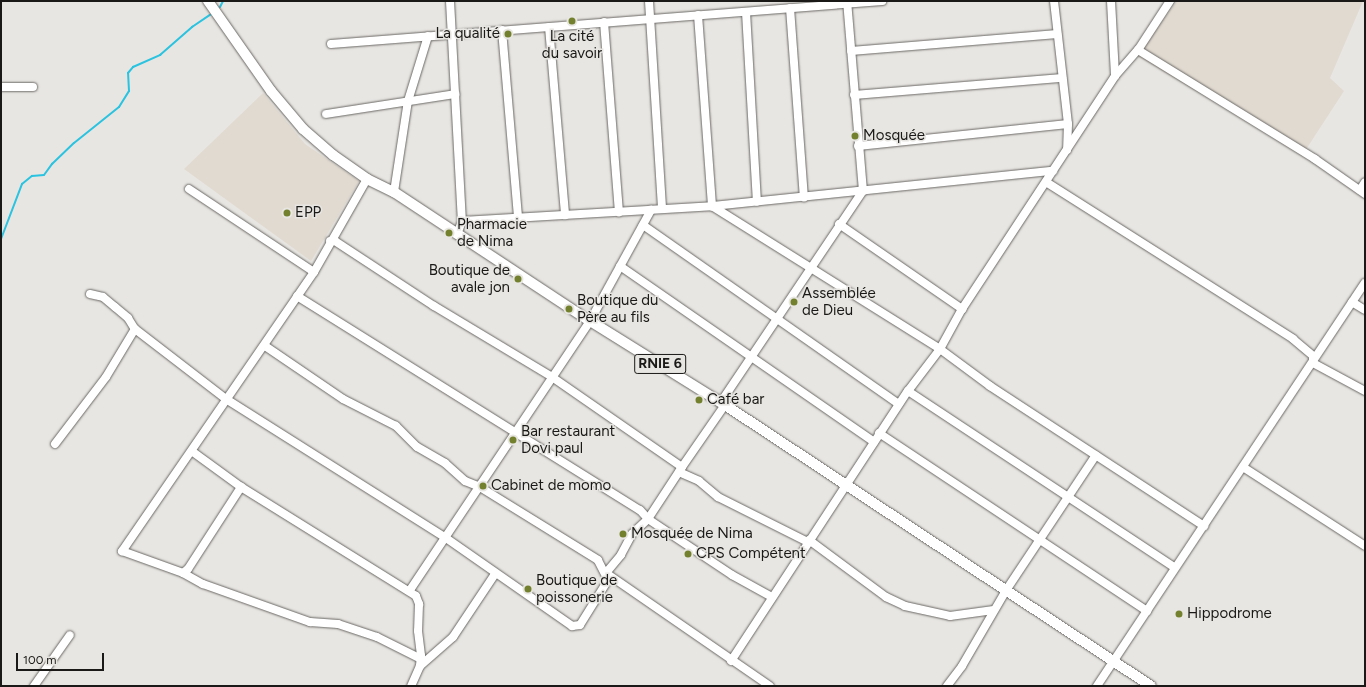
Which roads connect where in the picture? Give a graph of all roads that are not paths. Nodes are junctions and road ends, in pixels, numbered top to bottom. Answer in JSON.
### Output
{"nodes":[{"id":1,"x":208,"y":1,"type":"edge"},
{"id":2,"x":450,"y":1,"type":"edge"},
{"id":3,"x":649,"y":1,"type":"edge"},
{"id":4,"x":882,"y":1,"type":"edge"},
{"id":5,"x":1054,"y":1,"type":"edge"},
{"id":6,"x":1111,"y":1,"type":"edge"},
{"id":7,"x":847,"y":2,"type":"edge"},
{"id":8,"x":1168,"y":2,"type":"edge"},
{"id":9,"x":790,"y":8,"type":"junction"},
{"id":10,"x":746,"y":12,"type":"junction"},
{"id":11,"x":698,"y":15,"type":"junction"},
{"id":12,"x":651,"y":19,"type":"junction"},
{"id":13,"x":604,"y":22,"type":"junction"},
{"id":14,"x":549,"y":27,"type":"junction"},
{"id":15,"x":502,"y":30,"type":"junction"},
{"id":16,"x":452,"y":34,"type":"junction"},
{"id":17,"x":1057,"y":34,"type":"junction"},
{"id":18,"x":428,"y":36,"type":"junction"},
{"id":19,"x":331,"y":44,"type":"dead end"},
{"id":20,"x":1138,"y":50,"type":"junction"},
{"id":21,"x":851,"y":51,"type":"junction"},
{"id":22,"x":1115,"y":76,"type":"junction"},
{"id":23,"x":1062,"y":78,"type":"junction"},
{"id":24,"x":2,"y":85,"type":"edge"},
{"id":25,"x":34,"y":87,"type":"dead end"},
{"id":26,"x":455,"y":94,"type":"junction"},
{"id":27,"x":854,"y":95,"type":"junction"},
{"id":28,"x":408,"y":101,"type":"junction"},
{"id":29,"x":326,"y":114,"type":"dead end"},
{"id":30,"x":1068,"y":124,"type":"junction"},
{"id":31,"x":858,"y":146,"type":"junction"},
{"id":32,"x":1067,"y":150,"type":"junction"},
{"id":33,"x":1053,"y":171,"type":"junction"},
{"id":34,"x":367,"y":178,"type":"junction"},
{"id":35,"x":1046,"y":182,"type":"junction"},
{"id":36,"x":1365,"y":182,"type":"edge"},
{"id":37,"x":189,"y":189,"type":"dead end"},
{"id":38,"x":864,"y":191,"type":"junction"},
{"id":39,"x":394,"y":192,"type":"junction"},
{"id":40,"x":1362,"y":192,"type":"edge"},
{"id":41,"x":804,"y":197,"type":"junction"},
{"id":42,"x":757,"y":202,"type":"junction"},
{"id":43,"x":712,"y":206,"type":"junction"},
{"id":44,"x":662,"y":209,"type":"junction"},
{"id":45,"x":651,"y":210,"type":"junction"},
{"id":46,"x":618,"y":212,"type":"junction"},
{"id":47,"x":565,"y":215,"type":"junction"},
{"id":48,"x":518,"y":218,"type":"junction"},
{"id":49,"x":462,"y":221,"type":"junction"},
{"id":50,"x":839,"y":224,"type":"junction"},
{"id":51,"x":643,"y":225,"type":"junction"},
{"id":52,"x":457,"y":236,"type":"junction"},
{"id":53,"x":330,"y":241,"type":"junction"},
{"id":54,"x":620,"y":266,"type":"junction"},
{"id":55,"x":810,"y":270,"type":"junction"},
{"id":56,"x":314,"y":272,"type":"junction"},
{"id":57,"x":1365,"y":283,"type":"edge"},
{"id":58,"x":90,"y":294,"type":"dead end"},
{"id":59,"x":298,"y":296,"type":"junction"},
{"id":60,"x":1352,"y":302,"type":"junction"},
{"id":61,"x":962,"y":309,"type":"junction"},
{"id":62,"x":1365,"y":310,"type":"edge"},
{"id":63,"x":777,"y":318,"type":"junction"},
{"id":64,"x":590,"y":321,"type":"junction"},
{"id":65,"x":135,"y":329,"type":"junction"},
{"id":66,"x":265,"y":346,"type":"junction"},
{"id":67,"x":940,"y":349,"type":"junction"},
{"id":68,"x":751,"y":357,"type":"junction"},
{"id":69,"x":1313,"y":363,"type":"junction"},
{"id":70,"x":552,"y":378,"type":"junction"},
{"id":71,"x":908,"y":391,"type":"junction"},
{"id":72,"x":1365,"y":391,"type":"edge"},
{"id":73,"x":226,"y":400,"type":"junction"},
{"id":74,"x":723,"y":403,"type":"junction"},
{"id":75,"x":899,"y":404,"type":"junction"},
{"id":76,"x":515,"y":432,"type":"junction"},
{"id":77,"x":879,"y":433,"type":"junction"},
{"id":78,"x":874,"y":442,"type":"junction"},
{"id":79,"x":56,"y":444,"type":"dead end"},
{"id":80,"x":193,"y":452,"type":"junction"},
{"id":81,"x":1096,"y":455,"type":"junction"},
{"id":82,"x":1243,"y":467,"type":"junction"},
{"id":83,"x":680,"y":470,"type":"junction"},
{"id":84,"x":846,"y":484,"type":"junction"},
{"id":85,"x":241,"y":487,"type":"junction"},
{"id":86,"x":480,"y":487,"type":"junction"},
{"id":87,"x":1068,"y":497,"type":"junction"},
{"id":88,"x":640,"y":510,"type":"junction"},
{"id":89,"x":654,"y":510,"type":"junction"},
{"id":90,"x":648,"y":519,"type":"junction"},
{"id":91,"x":1204,"y":526,"type":"junction"},
{"id":92,"x":446,"y":538,"type":"junction"},
{"id":93,"x":1039,"y":540,"type":"junction"},
{"id":94,"x":809,"y":541,"type":"junction"},
{"id":95,"x":1365,"y":546,"type":"edge"},
{"id":96,"x":1175,"y":568,"type":"junction"},
{"id":97,"x":183,"y":573,"type":"junction"},
{"id":98,"x":606,"y":573,"type":"junction"},
{"id":99,"x":494,"y":574,"type":"junction"},
{"id":100,"x":410,"y":590,"type":"junction"},
{"id":101,"x":1005,"y":592,"type":"junction"},
{"id":102,"x":772,"y":597,"type":"junction"},
{"id":103,"x":994,"y":610,"type":"junction"},
{"id":104,"x":1147,"y":611,"type":"junction"},
{"id":105,"x":70,"y":635,"type":"dead end"},
{"id":106,"x":1113,"y":660,"type":"junction"},
{"id":107,"x":731,"y":661,"type":"junction"},
{"id":108,"x":420,"y":662,"type":"junction"},
{"id":109,"x":34,"y":686,"type":"edge"},
{"id":110,"x":411,"y":686,"type":"edge"},
{"id":111,"x":770,"y":686,"type":"edge"},
{"id":112,"x":947,"y":686,"type":"edge"},
{"id":113,"x":1097,"y":686,"type":"edge"},
{"id":114,"x":1151,"y":686,"type":"edge"}],
"edges":[{"from":1,"to":34,"type":"main road","number":"RNIE 6"},
{"from":2,"to":16,"type":"street"},
{"from":3,"to":12,"type":"street"},
{"from":4,"to":7,"type":"street"},
{"from":5,"to":17,"type":"street"},
{"from":6,"to":22,"type":"street"},
{"from":7,"to":9,"type":"street"},
{"from":7,"to":21,"type":"street"},
{"from":8,"to":20,"type":"street"},
{"from":9,"to":10,"type":"street"},
{"from":9,"to":41,"type":"street"},
{"from":10,"to":11,"type":"street"},
{"from":10,"to":42,"type":"street"},
{"from":11,"to":12,"type":"street"},
{"from":11,"to":43,"type":"street"},
{"from":12,"to":13,"type":"street"},
{"from":12,"to":44,"type":"street"},
{"from":13,"to":14,"type":"street"},
{"from":13,"to":46,"type":"street"},
{"from":14,"to":15,"type":"street"},
{"from":14,"to":47,"type":"street"},
{"from":15,"to":16,"type":"street"},
{"from":15,"to":48,"type":"street"},
{"from":16,"to":18,"type":"street"},
{"from":16,"to":26,"type":"street"},
{"from":17,"to":21,"type":"street"},
{"from":17,"to":23,"type":"street"},
{"from":18,"to":19,"type":"street"},
{"from":18,"to":28,"type":"street"},
{"from":20,"to":22,"type":"street"},
{"from":20,"to":40,"type":"street"},
{"from":21,"to":27,"type":"street"},
{"from":22,"to":32,"type":"street"},
{"from":23,"to":27,"type":"street"},
{"from":23,"to":30,"type":"street"},
{"from":24,"to":25,"type":"street"},
{"from":26,"to":28,"type":"street"},
{"from":26,"to":49,"type":"street"},
{"from":27,"to":31,"type":"street"},
{"from":28,"to":29,"type":"street"},
{"from":28,"to":39,"type":"street"},
{"from":30,"to":31,"type":"street"},
{"from":30,"to":32,"type":"street"},
{"from":31,"to":38,"type":"street"},
{"from":32,"to":33,"type":"street"},
{"from":33,"to":35,"type":"street"},
{"from":33,"to":38,"type":"street"},
{"from":34,"to":39,"type":"main road","number":"RNIE 6"},
{"from":34,"to":53,"type":"street"},
{"from":35,"to":61,"type":"street"},
{"from":35,"to":69,"type":"street"},
{"from":36,"to":40,"type":"street"},
{"from":37,"to":56,"type":"street"},
{"from":38,"to":41,"type":"street"},
{"from":38,"to":50,"type":"street"},
{"from":39,"to":52,"type":"main road","number":"RNIE 6"},
{"from":41,"to":42,"type":"street"},
{"from":42,"to":43,"type":"street"},
{"from":43,"to":44,"type":"street"},
{"from":43,"to":55,"type":"street"},
{"from":44,"to":45,"type":"street"},
{"from":45,"to":46,"type":"street"},
{"from":45,"to":51,"type":"street"},
{"from":46,"to":47,"type":"street"},
{"from":47,"to":48,"type":"street"},
{"from":48,"to":49,"type":"street"},
{"from":49,"to":52,"type":"street"},
{"from":50,"to":55,"type":"street"},
{"from":50,"to":61,"type":"street"},
{"from":51,"to":54,"type":"street"},
{"from":51,"to":63,"type":"street"},
{"from":52,"to":64,"type":"main road","number":"RNIE 6"},
{"from":53,"to":56,"type":"street"},
{"from":53,"to":70,"type":"street"},
{"from":54,"to":64,"type":"street"},
{"from":54,"to":68,"type":"street"},
{"from":55,"to":63,"type":"street"},
{"from":55,"to":67,"type":"street"},
{"from":56,"to":59,"type":"street"},
{"from":57,"to":60,"type":"street"},
{"from":58,"to":65,"type":"street"},
{"from":59,"to":66,"type":"street"},
{"from":59,"to":76,"type":"street"},
{"from":60,"to":62,"type":"street"},
{"from":60,"to":69,"type":"street"},
{"from":61,"to":67,"type":"street"},
{"from":63,"to":68,"type":"street"},
{"from":63,"to":75,"type":"street"},
{"from":64,"to":70,"type":"street"},
{"from":64,"to":74,"type":"main road","number":"RNIE 6"},
{"from":65,"to":73,"type":"street"},
{"from":65,"to":79,"type":"street"},
{"from":66,"to":73,"type":"street"},
{"from":66,"to":86,"type":"street"},
{"from":67,"to":71,"type":"street"},
{"from":67,"to":81,"type":"street"},
{"from":68,"to":74,"type":"street"},
{"from":68,"to":78,"type":"street"},
{"from":69,"to":72,"type":"street"},
{"from":69,"to":82,"type":"street"},
{"from":70,"to":76,"type":"street"},
{"from":70,"to":83,"type":"street"},
{"from":71,"to":75,"type":"street"},
{"from":71,"to":87,"type":"street"},
{"from":73,"to":80,"type":"street"},
{"from":73,"to":92,"type":"street"},
{"from":74,"to":83,"type":"street"},
{"from":74,"to":84,"type":"main road","number":"RNIE 6"},
{"from":75,"to":77,"type":"street"},
{"from":76,"to":86,"type":"street"},
{"from":76,"to":88,"type":"street"},
{"from":77,"to":78,"type":"street"},
{"from":77,"to":93,"type":"street"},
{"from":78,"to":84,"type":"street"},
{"from":80,"to":85,"type":"street"},
{"from":80,"to":97,"type":"street"},
{"from":81,"to":87,"type":"street"},
{"from":81,"to":91,"type":"street"},
{"from":82,"to":91,"type":"street"},
{"from":82,"to":95,"type":"street"},
{"from":83,"to":89,"type":"street"},
{"from":83,"to":94,"type":"street"},
{"from":84,"to":94,"type":"street"},
{"from":84,"to":101,"type":"main road","number":"RNIE 6"},
{"from":85,"to":97,"type":"street"},
{"from":85,"to":100,"type":"street"},
{"from":86,"to":92,"type":"street"},
{"from":86,"to":98,"type":"street"},
{"from":87,"to":93,"type":"street"},
{"from":87,"to":96,"type":"street"},
{"from":88,"to":89,"type":"street"},
{"from":88,"to":90,"type":"street"},
{"from":89,"to":90,"type":"street"},
{"from":90,"to":98,"type":"street"},
{"from":90,"to":102,"type":"street"},
{"from":91,"to":96,"type":"street"},
{"from":92,"to":99,"type":"street"},
{"from":92,"to":100,"type":"street"},
{"from":93,"to":101,"type":"street"},
{"from":93,"to":104,"type":"street"},
{"from":94,"to":102,"type":"street"},
{"from":94,"to":103,"type":"street"},
{"from":96,"to":104,"type":"street"},
{"from":97,"to":108,"type":"street"},
{"from":98,"to":99,"type":"street"},
{"from":98,"to":107,"type":"street"},
{"from":99,"to":108,"type":"street"},
{"from":100,"to":108,"type":"street"},
{"from":101,"to":103,"type":"street"},
{"from":101,"to":106,"type":"main road","number":"RNIE 6"},
{"from":102,"to":107,"type":"street"},
{"from":103,"to":112,"type":"street"},
{"from":104,"to":106,"type":"street"},
{"from":105,"to":109,"type":"street"},
{"from":106,"to":113,"type":"street"},
{"from":106,"to":114,"type":"main road","number":"RNIE 6"},
{"from":107,"to":111,"type":"street"},
{"from":108,"to":110,"type":"street"}]}
